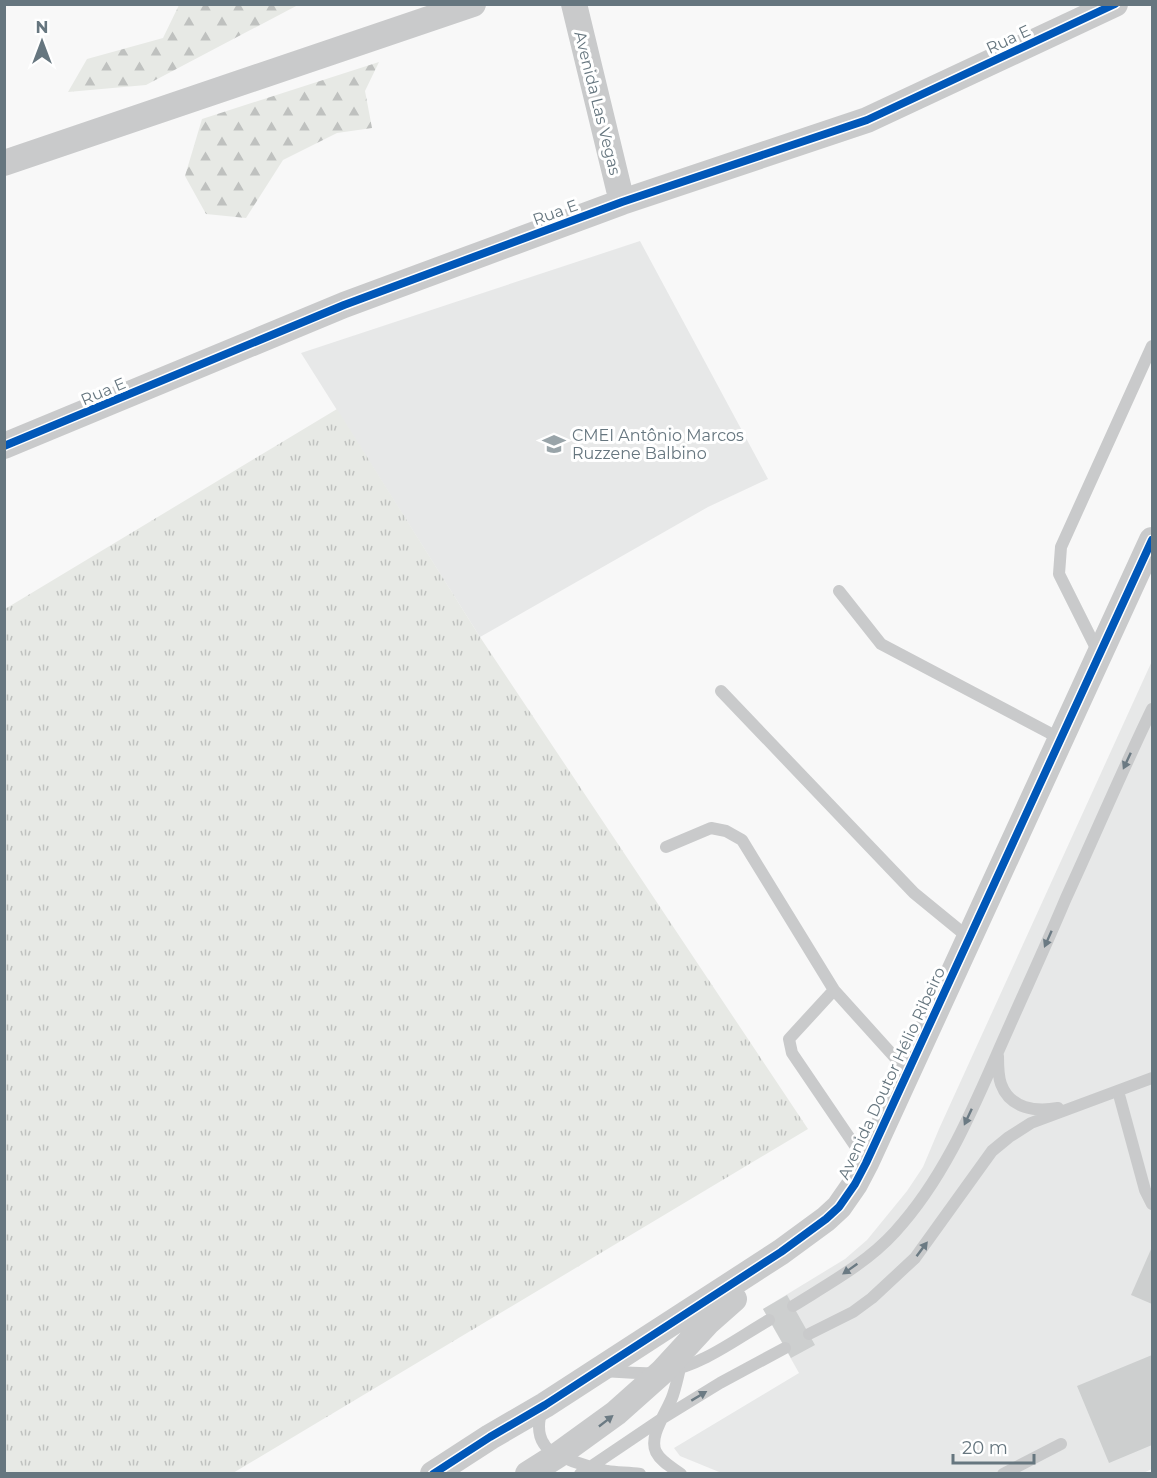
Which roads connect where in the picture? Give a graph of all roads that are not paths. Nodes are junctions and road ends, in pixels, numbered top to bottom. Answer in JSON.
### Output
{"nodes":[{"id":1,"x":473,"y":4,"type":"edge"},
{"id":2,"x":574,"y":4,"type":"edge"},
{"id":3,"x":1115,"y":4,"type":"edge"},
{"id":4,"x":4,"y":163,"type":"edge"},
{"id":5,"x":622,"y":202,"type":"junction"},
{"id":6,"x":1152,"y":346,"type":"edge"},
{"id":7,"x":4,"y":446,"type":"edge"},
{"id":8,"x":1152,"y":540,"type":"edge"},
{"id":9,"x":839,"y":591,"type":"dead end"},
{"id":10,"x":1099,"y":654,"type":"junction"},
{"id":11,"x":721,"y":691,"type":"dead end"},
{"id":12,"x":1152,"y":708,"type":"edge"},
{"id":13,"x":1061,"y":739,"type":"junction"},
{"id":14,"x":666,"y":847,"type":"dead end"},
{"id":15,"x":969,"y":938,"type":"junction"},
{"id":16,"x":834,"y":990,"type":"junction"},
{"id":17,"x":998,"y":1052,"type":"junction"},
{"id":18,"x":908,"y":1072,"type":"junction"},
{"id":19,"x":1152,"y":1078,"type":"edge"},
{"id":20,"x":1118,"y":1091,"type":"junction"},
{"id":21,"x":1085,"y":1104,"type":"junction"},
{"id":22,"x":866,"y":1163,"type":"junction"},
{"id":23,"x":1152,"y":1204,"type":"edge"},
{"id":24,"x":781,"y":1252,"type":"junction"},
{"id":25,"x":793,"y":1306,"type":"dead end"},
{"id":26,"x":769,"y":1320,"type":"dead end"},
{"id":27,"x":809,"y":1334,"type":"dead end"},
{"id":28,"x":785,"y":1348,"type":"dead end"},
{"id":29,"x":671,"y":1370,"type":"junction"},
{"id":30,"x":598,"y":1371,"type":"junction"},
{"id":31,"x":545,"y":1405,"type":"junction"},
{"id":32,"x":663,"y":1418,"type":"junction"},
{"id":33,"x":1061,"y":1444,"type":"dead end"},
{"id":34,"x":558,"y":1455,"type":"junction"},
{"id":35,"x":585,"y":1470,"type":"edge"},
{"id":36,"x":433,"y":1473,"type":"edge"},
{"id":37,"x":528,"y":1473,"type":"edge"},
{"id":38,"x":640,"y":1473,"type":"edge"},
{"id":39,"x":681,"y":1473,"type":"edge"},
{"id":40,"x":1003,"y":1473,"type":"edge"}],
"edges":[{"from":1,"to":4,"type":"street"},
{"from":2,"to":5,"type":"street","name":"Avenida Las Vegas"},
{"from":3,"to":5,"type":"street","name":"Rua E"},
{"from":5,"to":7,"type":"street","name":"Rua E"},
{"from":6,"to":10,"type":"lane"},
{"from":8,"to":10,"type":"street","name":"Avenida Doutor Hélio Ribeiro"},
{"from":9,"to":13,"type":"lane"},
{"from":10,"to":13,"type":"street","name":"Avenida Doutor Hélio Ribeiro"},
{"from":11,"to":15,"type":"lane"},
{"from":12,"to":17,"type":"lane","one_way":true},
{"from":13,"to":15,"type":"street","name":"Avenida Doutor Hélio Ribeiro"},
{"from":14,"to":16,"type":"lane"},
{"from":15,"to":18,"type":"street","name":"Avenida Doutor Hélio Ribeiro"},
{"from":16,"to":18,"type":"lane"},
{"from":16,"to":22,"type":"lane"},
{"from":17,"to":21,"type":"lane"},
{"from":17,"to":25,"type":"lane","one_way":true},
{"from":18,"to":22,"type":"street","name":"Avenida Doutor Hélio Ribeiro"},
{"from":19,"to":20,"type":"lane"},
{"from":20,"to":21,"type":"lane"},
{"from":20,"to":23,"type":"lane"},
{"from":27,"to":21,"type":"lane","one_way":true},
{"from":22,"to":24,"type":"street","name":"Avenida Doutor Hélio Ribeiro"},
{"from":24,"to":29,"type":"street"},
{"from":24,"to":30,"type":"street","name":"Avenida Doutor Hélio Ribeiro"},
{"from":26,"to":29,"type":"lane"},
{"from":32,"to":28,"type":"lane","one_way":true},
{"from":29,"to":30,"type":"lane"},
{"from":29,"to":32,"type":"lane"},
{"from":34,"to":29,"type":"street","one_way":true},
{"from":30,"to":31,"type":"street","name":"Avenida Doutor Hélio Ribeiro"},
{"from":31,"to":34,"type":"lane"},
{"from":31,"to":36,"type":"street","name":"Avenida Doutor Hélio Ribeiro"},
{"from":32,"to":35,"type":"lane"},
{"from":32,"to":39,"type":"lane"},
{"from":33,"to":40,"type":"lane"},
{"from":34,"to":35,"type":"lane"},
{"from":34,"to":37,"type":"street"},
{"from":35,"to":38,"type":"lane"}]}
